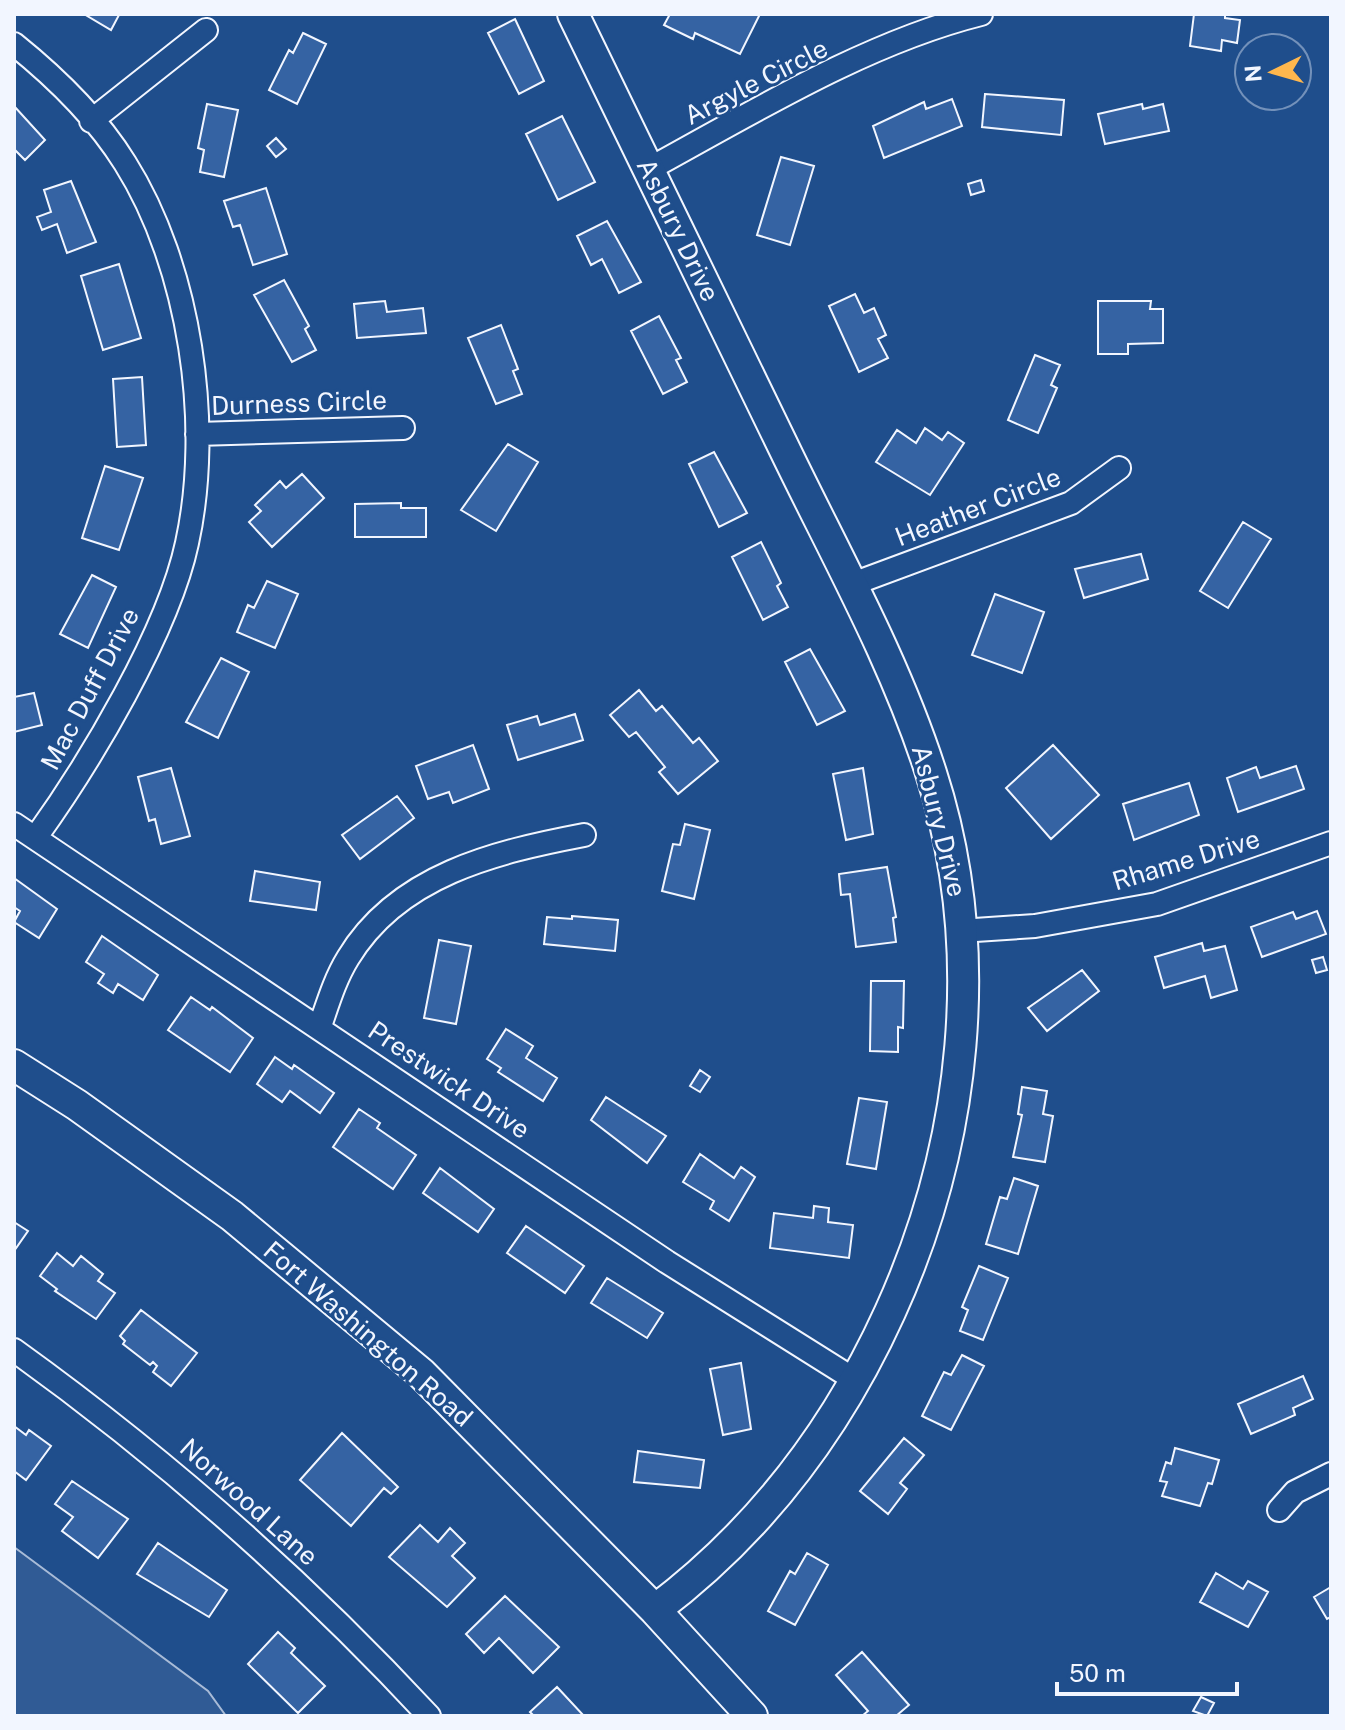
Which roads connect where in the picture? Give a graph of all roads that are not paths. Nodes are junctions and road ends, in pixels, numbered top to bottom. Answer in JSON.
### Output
{"nodes":[{"id":1,"x":573,"y":14,"type":"edge"},
{"id":2,"x":981,"y":14,"type":"edge"},
{"id":3,"x":206,"y":30,"type":"dead end"},
{"id":4,"x":14,"y":44,"type":"edge"},
{"id":5,"x":91,"y":121,"type":"junction"},
{"id":6,"x":649,"y":169,"type":"junction"},
{"id":7,"x":403,"y":428,"type":"dead end"},
{"id":8,"x":197,"y":434,"type":"junction"},
{"id":9,"x":1119,"y":468,"type":"dead end"},
{"id":10,"x":850,"y":585,"type":"junction"},
{"id":11,"x":14,"y":824,"type":"edge"},
{"id":12,"x":584,"y":835,"type":"dead end"},
{"id":13,"x":36,"y":837,"type":"junction"},
{"id":14,"x":1331,"y":843,"type":"edge"},
{"id":15,"x":960,"y":931,"type":"junction"},
{"id":16,"x":320,"y":1026,"type":"junction"},
{"id":17,"x":14,"y":1065,"type":"edge"},
{"id":18,"x":14,"y":1350,"type":"edge"},
{"id":19,"x":855,"y":1380,"type":"junction"},
{"id":20,"x":1331,"y":1474,"type":"edge"},
{"id":21,"x":1279,"y":1510,"type":"dead end"},
{"id":22,"x":655,"y":1610,"type":"junction"},
{"id":23,"x":429,"y":1716,"type":"edge"},
{"id":24,"x":752,"y":1716,"type":"edge"}],
"edges":[{"from":1,"to":6,"type":"street","name":"Asbury Drive"},
{"from":2,"to":6,"type":"street","name":"Argyle Circle"},
{"from":3,"to":5,"type":"street"},
{"from":4,"to":5,"type":"street","name":"Mac Duff Drive"},
{"from":5,"to":8,"type":"street","name":"Mac Duff Drive"},
{"from":6,"to":10,"type":"street","name":"Asbury Drive"},
{"from":7,"to":8,"type":"street","name":"Durness Circle"},
{"from":8,"to":13,"type":"street","name":"Mac Duff Drive"},
{"from":9,"to":10,"type":"street","name":"Heather Circle"},
{"from":10,"to":15,"type":"street","name":"Asbury Drive"},
{"from":11,"to":13,"type":"street","name":"Prestwick Drive"},
{"from":12,"to":16,"type":"street"},
{"from":13,"to":16,"type":"street","name":"Prestwick Drive"},
{"from":14,"to":15,"type":"street","name":"Rhame Drive"},
{"from":15,"to":19,"type":"street","name":"Asbury Drive"},
{"from":16,"to":19,"type":"street","name":"Prestwick Drive"},
{"from":17,"to":22,"type":"street","name":"Fort Washington Road"},
{"from":18,"to":23,"type":"street","name":"Norwood Lane"},
{"from":19,"to":22,"type":"street","name":"Asbury Drive"},
{"from":20,"to":21,"type":"street"},
{"from":22,"to":24,"type":"street","name":"Fort Washington Road"}]}
